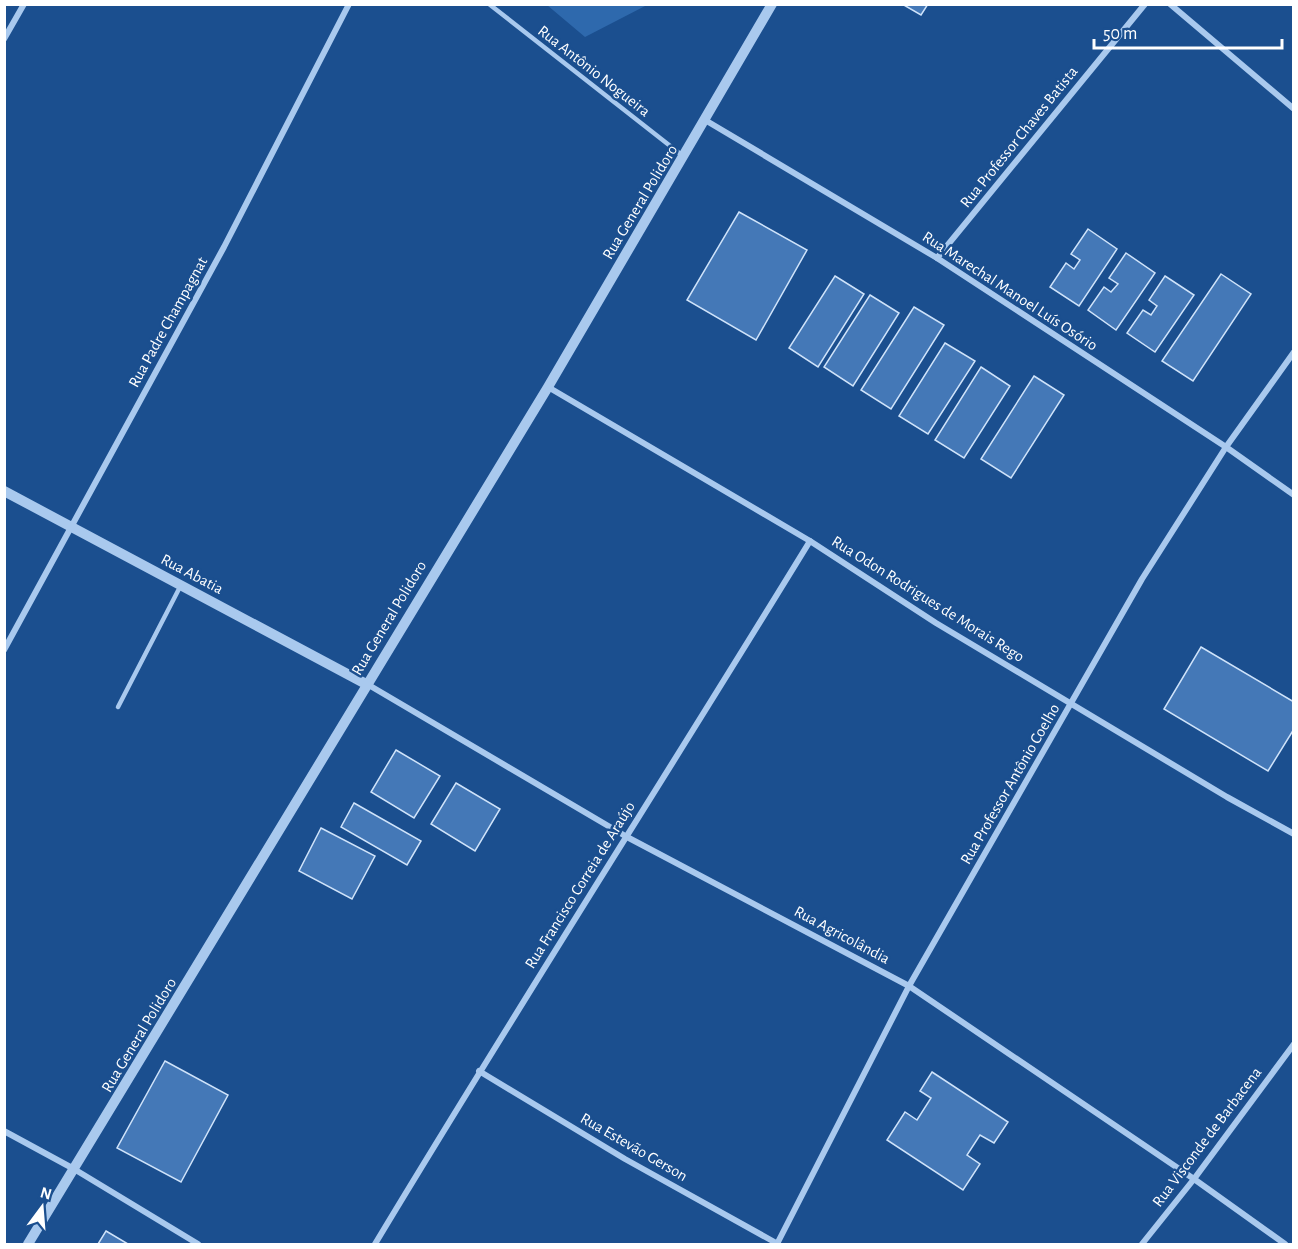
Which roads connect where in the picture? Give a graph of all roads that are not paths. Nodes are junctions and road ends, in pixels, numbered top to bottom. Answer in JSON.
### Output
{"nodes":[{"id":1,"x":24,"y":4,"type":"edge"},
{"id":2,"x":349,"y":4,"type":"edge"},
{"id":3,"x":489,"y":4,"type":"edge"},
{"id":4,"x":772,"y":4,"type":"edge"},
{"id":5,"x":1145,"y":4,"type":"edge"},
{"id":6,"x":1170,"y":4,"type":"edge"},
{"id":7,"x":4,"y":39,"type":"edge"},
{"id":8,"x":1293,"y":109,"type":"edge"},
{"id":9,"x":705,"y":120,"type":"junction"},
{"id":10,"x":684,"y":157,"type":"junction"},
{"id":11,"x":937,"y":258,"type":"junction"},
{"id":12,"x":1293,"y":352,"type":"edge"},
{"id":13,"x":548,"y":387,"type":"junction"},
{"id":14,"x":1226,"y":447,"type":"junction"},
{"id":15,"x":4,"y":491,"type":"edge"},
{"id":16,"x":1293,"y":495,"type":"edge"},
{"id":17,"x":71,"y":526,"type":"junction"},
{"id":18,"x":810,"y":541,"type":"junction"},
{"id":19,"x":181,"y":585,"type":"junction"},
{"id":20,"x":4,"y":650,"type":"edge"},
{"id":21,"x":366,"y":684,"type":"junction"},
{"id":22,"x":1071,"y":703,"type":"junction"},
{"id":23,"x":118,"y":707,"type":"dead end"},
{"id":24,"x":1293,"y":834,"type":"edge"},
{"id":25,"x":627,"y":837,"type":"junction"},
{"id":26,"x":909,"y":986,"type":"junction"},
{"id":27,"x":1293,"y":1044,"type":"edge"},
{"id":28,"x":479,"y":1071,"type":"junction"},
{"id":29,"x":4,"y":1131,"type":"edge"},
{"id":30,"x":74,"y":1170,"type":"junction"},
{"id":31,"x":1194,"y":1179,"type":"junction"},
{"id":32,"x":777,"y":1244,"type":"edge"},
{"id":33,"x":28,"y":1245,"type":"edge"},
{"id":34,"x":198,"y":1245,"type":"edge"},
{"id":35,"x":375,"y":1245,"type":"edge"},
{"id":36,"x":1142,"y":1245,"type":"edge"},
{"id":37,"x":1285,"y":1245,"type":"edge"}],
"edges":[{"from":1,"to":7,"type":"street"},
{"from":2,"to":17,"type":"street","name":"Rua Padre Champagnat"},
{"from":3,"to":10,"type":"lane","name":"Rua Antônio Nogueira"},
{"from":4,"to":9,"type":"street","name":"Rua General Polidoro"},
{"from":5,"to":11,"type":"street","name":"Rua Professor Chaves Batista"},
{"from":6,"to":8,"type":"street"},
{"from":9,"to":10,"type":"street","name":"Rua General Polidoro"},
{"from":9,"to":11,"type":"street","name":"Rua Marechal Manoel Luís Osório"},
{"from":10,"to":13,"type":"street","name":"Rua General Polidoro"},
{"from":11,"to":14,"type":"street","name":"Rua Marechal Manoel Luís Osório"},
{"from":12,"to":14,"type":"street","name":"Rua Professor Antônio Coelho"},
{"from":13,"to":18,"type":"street","name":"Rua Odon Rodrigues de Morais Rego"},
{"from":13,"to":21,"type":"street","name":"Rua General Polidoro"},
{"from":14,"to":16,"type":"street","name":"Rua Marechal Manoel Luís Osório"},
{"from":14,"to":22,"type":"street","name":"Rua Professor Antônio Coelho"},
{"from":15,"to":17,"type":"street","name":"Rua Abatia"},
{"from":17,"to":19,"type":"street","name":"Rua Abatia"},
{"from":17,"to":20,"type":"street","name":"Rua Padre Champagnat"},
{"from":18,"to":22,"type":"street","name":"Rua Odon Rodrigues de Morais Rego"},
{"from":18,"to":25,"type":"street","name":"Rua Francisco Correia de Araújo"},
{"from":19,"to":21,"type":"street","name":"Rua Abatia"},
{"from":19,"to":23,"type":"lane"},
{"from":21,"to":25,"type":"street","name":"Rua Agricolândia"},
{"from":21,"to":30,"type":"street","name":"Rua General Polidoro"},
{"from":22,"to":24,"type":"street","name":"Rua Odon Rodrigues de Morais Rego"},
{"from":22,"to":26,"type":"street","name":"Rua Professor Antônio Coelho"},
{"from":25,"to":26,"type":"street","name":"Rua Agricolândia"},
{"from":25,"to":28,"type":"street","name":"Rua Francisco Correia de Araújo"},
{"from":26,"to":31,"type":"street","name":"Rua Agricolândia"},
{"from":26,"to":32,"type":"street","name":"Rua Professor Antônio Coelho"},
{"from":27,"to":31,"type":"street","name":"Rua Visconde de Barbacena"},
{"from":28,"to":32,"type":"street","name":"Rua Estevão Gerson"},
{"from":28,"to":35,"type":"street","name":"Rua Francisco Correia de Araújo"},
{"from":29,"to":30,"type":"street"},
{"from":30,"to":33,"type":"street","name":"Rua General Polidoro"},
{"from":30,"to":34,"type":"street"},
{"from":31,"to":36,"type":"street","name":"Rua Visconde de Barbacena"},
{"from":31,"to":37,"type":"street","name":"Rua Agricolândia"}]}
